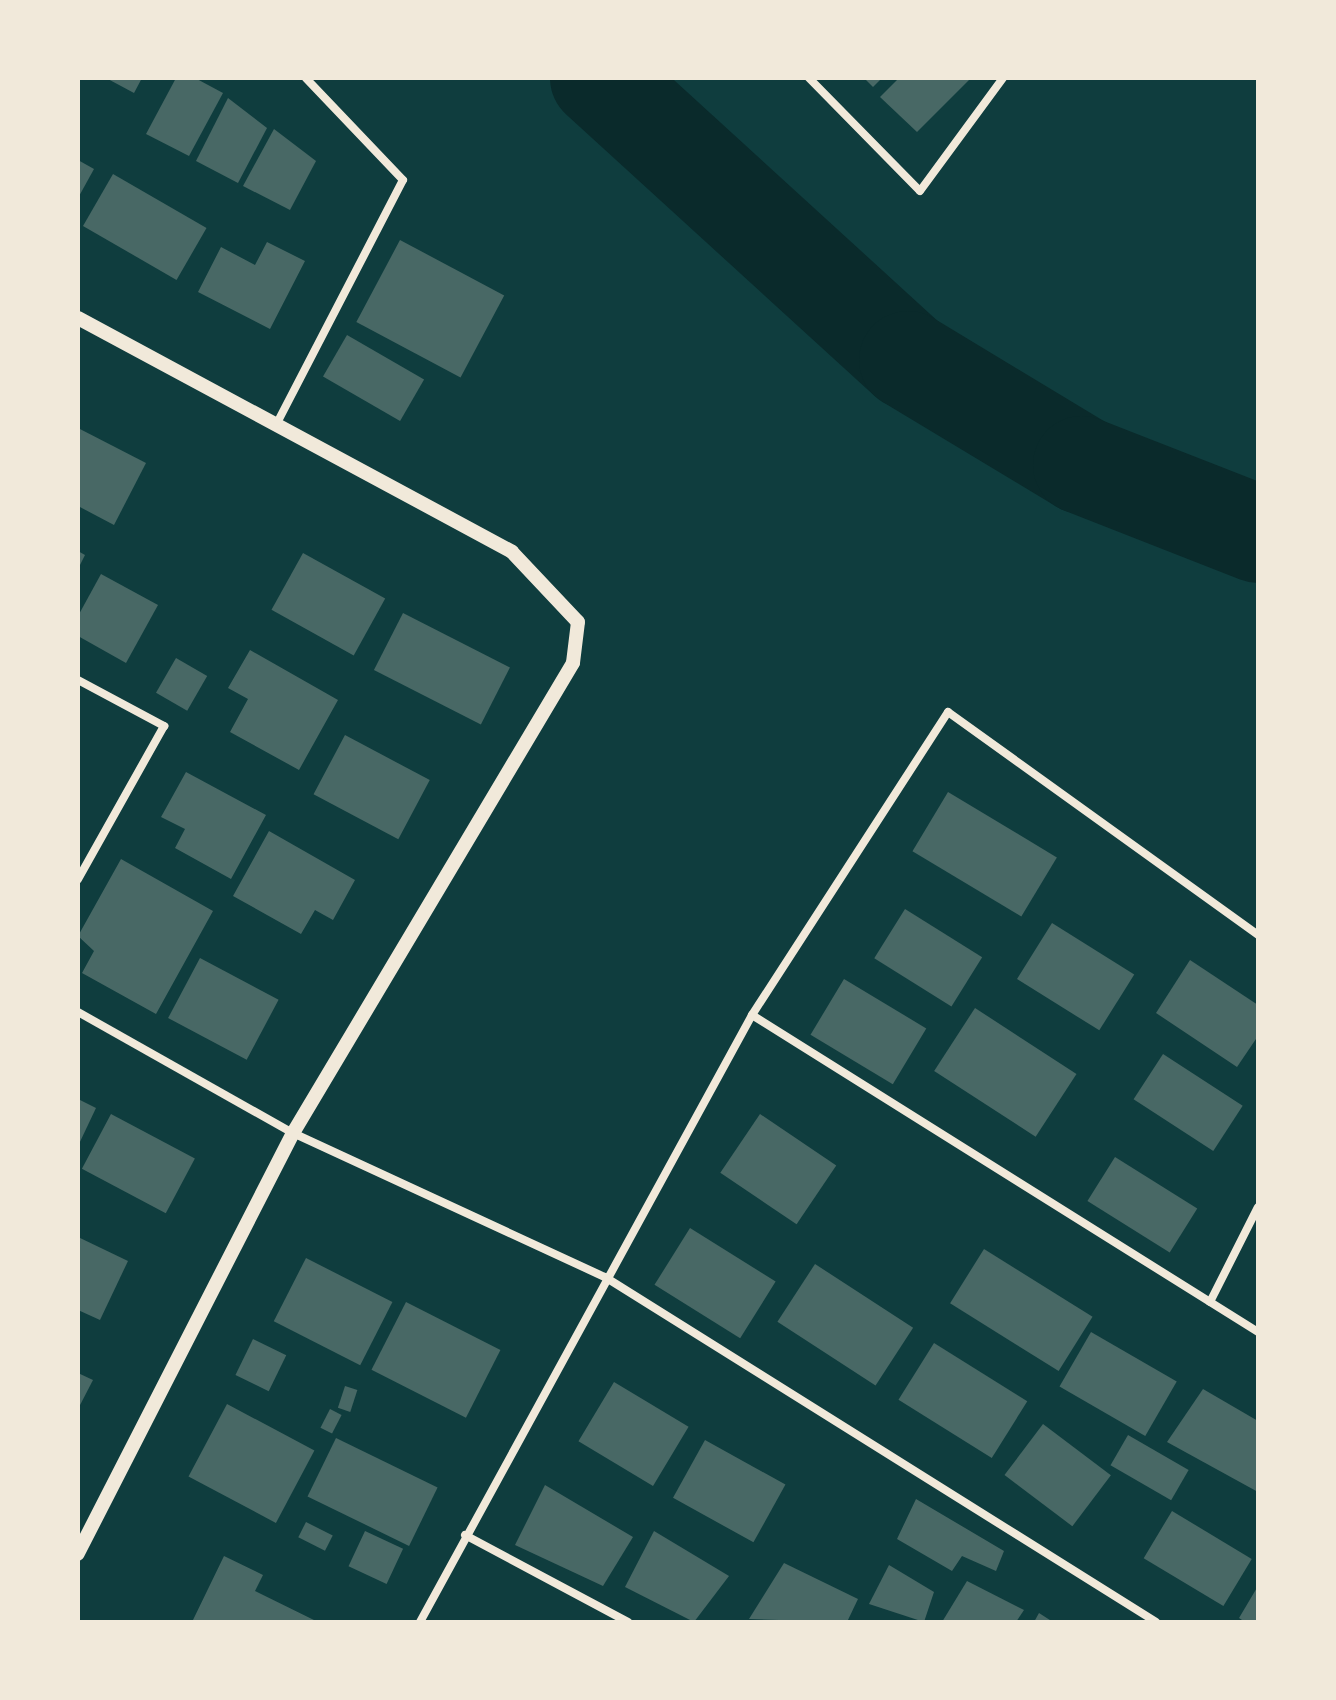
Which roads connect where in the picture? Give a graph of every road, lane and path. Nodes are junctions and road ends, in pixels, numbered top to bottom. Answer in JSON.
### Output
{"nodes":[{"id":1,"x":306,"y":78,"type":"edge"},
{"id":2,"x":809,"y":78,"type":"edge"},
{"id":3,"x":1003,"y":78,"type":"edge"},
{"id":4,"x":78,"y":318,"type":"edge"},
{"id":5,"x":276,"y":425,"type":"junction"},
{"id":6,"x":78,"y":680,"type":"edge"},
{"id":7,"x":78,"y":879,"type":"edge"},
{"id":8,"x":1258,"y":935,"type":"edge"},
{"id":9,"x":78,"y":1012,"type":"edge"},
{"id":10,"x":752,"y":1015,"type":"junction"},
{"id":11,"x":293,"y":1133,"type":"junction"},
{"id":12,"x":1258,"y":1207,"type":"edge"},
{"id":13,"x":605,"y":1277,"type":"junction"},
{"id":14,"x":1210,"y":1302,"type":"junction"},
{"id":15,"x":1258,"y":1332,"type":"edge"},
{"id":16,"x":465,"y":1535,"type":"junction"},
{"id":17,"x":78,"y":1554,"type":"edge"},
{"id":18,"x":420,"y":1622,"type":"edge"},
{"id":19,"x":628,"y":1622,"type":"edge"},
{"id":20,"x":1156,"y":1622,"type":"edge"}],
"edges":[{"from":1,"to":5,"type":"street"},
{"from":2,"to":3,"type":"street"},
{"from":4,"to":5,"type":"street"},
{"from":5,"to":11,"type":"street"},
{"from":6,"to":7,"type":"street"},
{"from":8,"to":10,"type":"street"},
{"from":9,"to":11,"type":"street"},
{"from":10,"to":13,"type":"street"},
{"from":10,"to":14,"type":"street"},
{"from":11,"to":13,"type":"street"},
{"from":11,"to":17,"type":"street"},
{"from":12,"to":14,"type":"street"},
{"from":13,"to":16,"type":"street"},
{"from":13,"to":20,"type":"street"},
{"from":14,"to":15,"type":"street"},
{"from":16,"to":18,"type":"street"},
{"from":16,"to":19,"type":"street"}]}
